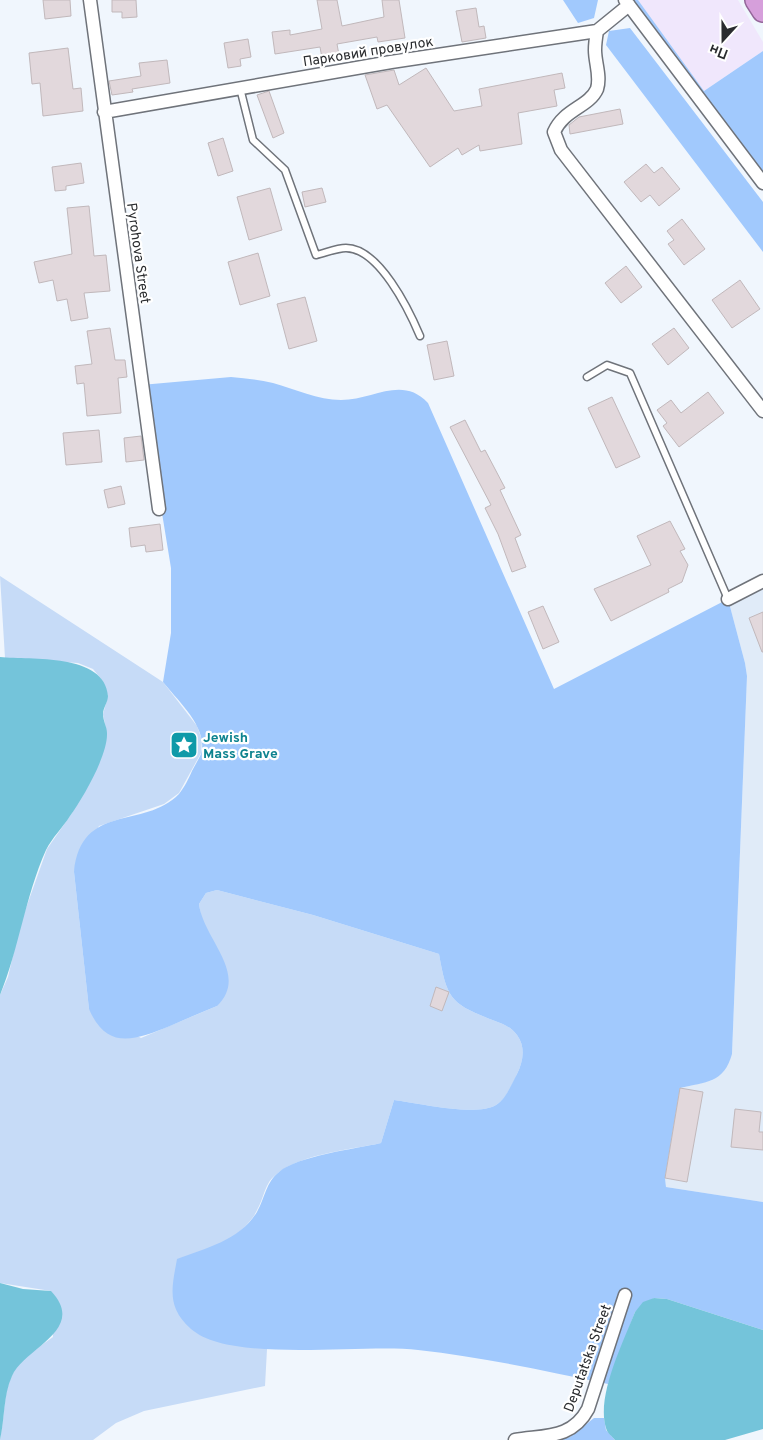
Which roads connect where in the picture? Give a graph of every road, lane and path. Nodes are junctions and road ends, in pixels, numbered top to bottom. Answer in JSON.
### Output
{"nodes":[{"id":1,"x":90,"y":0,"type":"edge"},
{"id":2,"x":756,"y":0,"type":"edge"},
{"id":3,"x":627,"y":2,"type":"edge"},
{"id":4,"x":763,"y":11,"type":"edge"},
{"id":5,"x":597,"y":31,"type":"junction"},
{"id":6,"x":240,"y":88,"type":"junction"},
{"id":7,"x":104,"y":112,"type":"junction"},
{"id":8,"x":763,"y":183,"type":"edge"},
{"id":9,"x":420,"y":336,"type":"dead end"},
{"id":10,"x":586,"y":376,"type":"dead end"},
{"id":11,"x":763,"y":411,"type":"edge"},
{"id":12,"x":159,"y":509,"type":"dead end"},
{"id":13,"x":763,"y":581,"type":"edge"},
{"id":14,"x":728,"y":599,"type":"joint"},
{"id":15,"x":625,"y":1295,"type":"dead end"},
{"id":16,"x":515,"y":1440,"type":"edge"}],
"edges":[{"from":1,"to":7,"type":"street","name":"Pyrohova Street"},
{"from":2,"to":4,"type":"highway"},
{"from":3,"to":5,"type":"street"},
{"from":3,"to":8,"type":"street"},
{"from":5,"to":6,"type":"street","name":"Парковий провулок"},
{"from":5,"to":11,"type":"street"},
{"from":6,"to":7,"type":"street","name":"Парковий провулок"},
{"from":6,"to":9,"type":"lane"},
{"from":7,"to":12,"type":"street","name":"Pyrohova Street"},
{"from":10,"to":14,"type":"lane"},
{"from":13,"to":14,"type":"street"},
{"from":15,"to":16,"type":"street","name":"Deputatska Street"}]}
